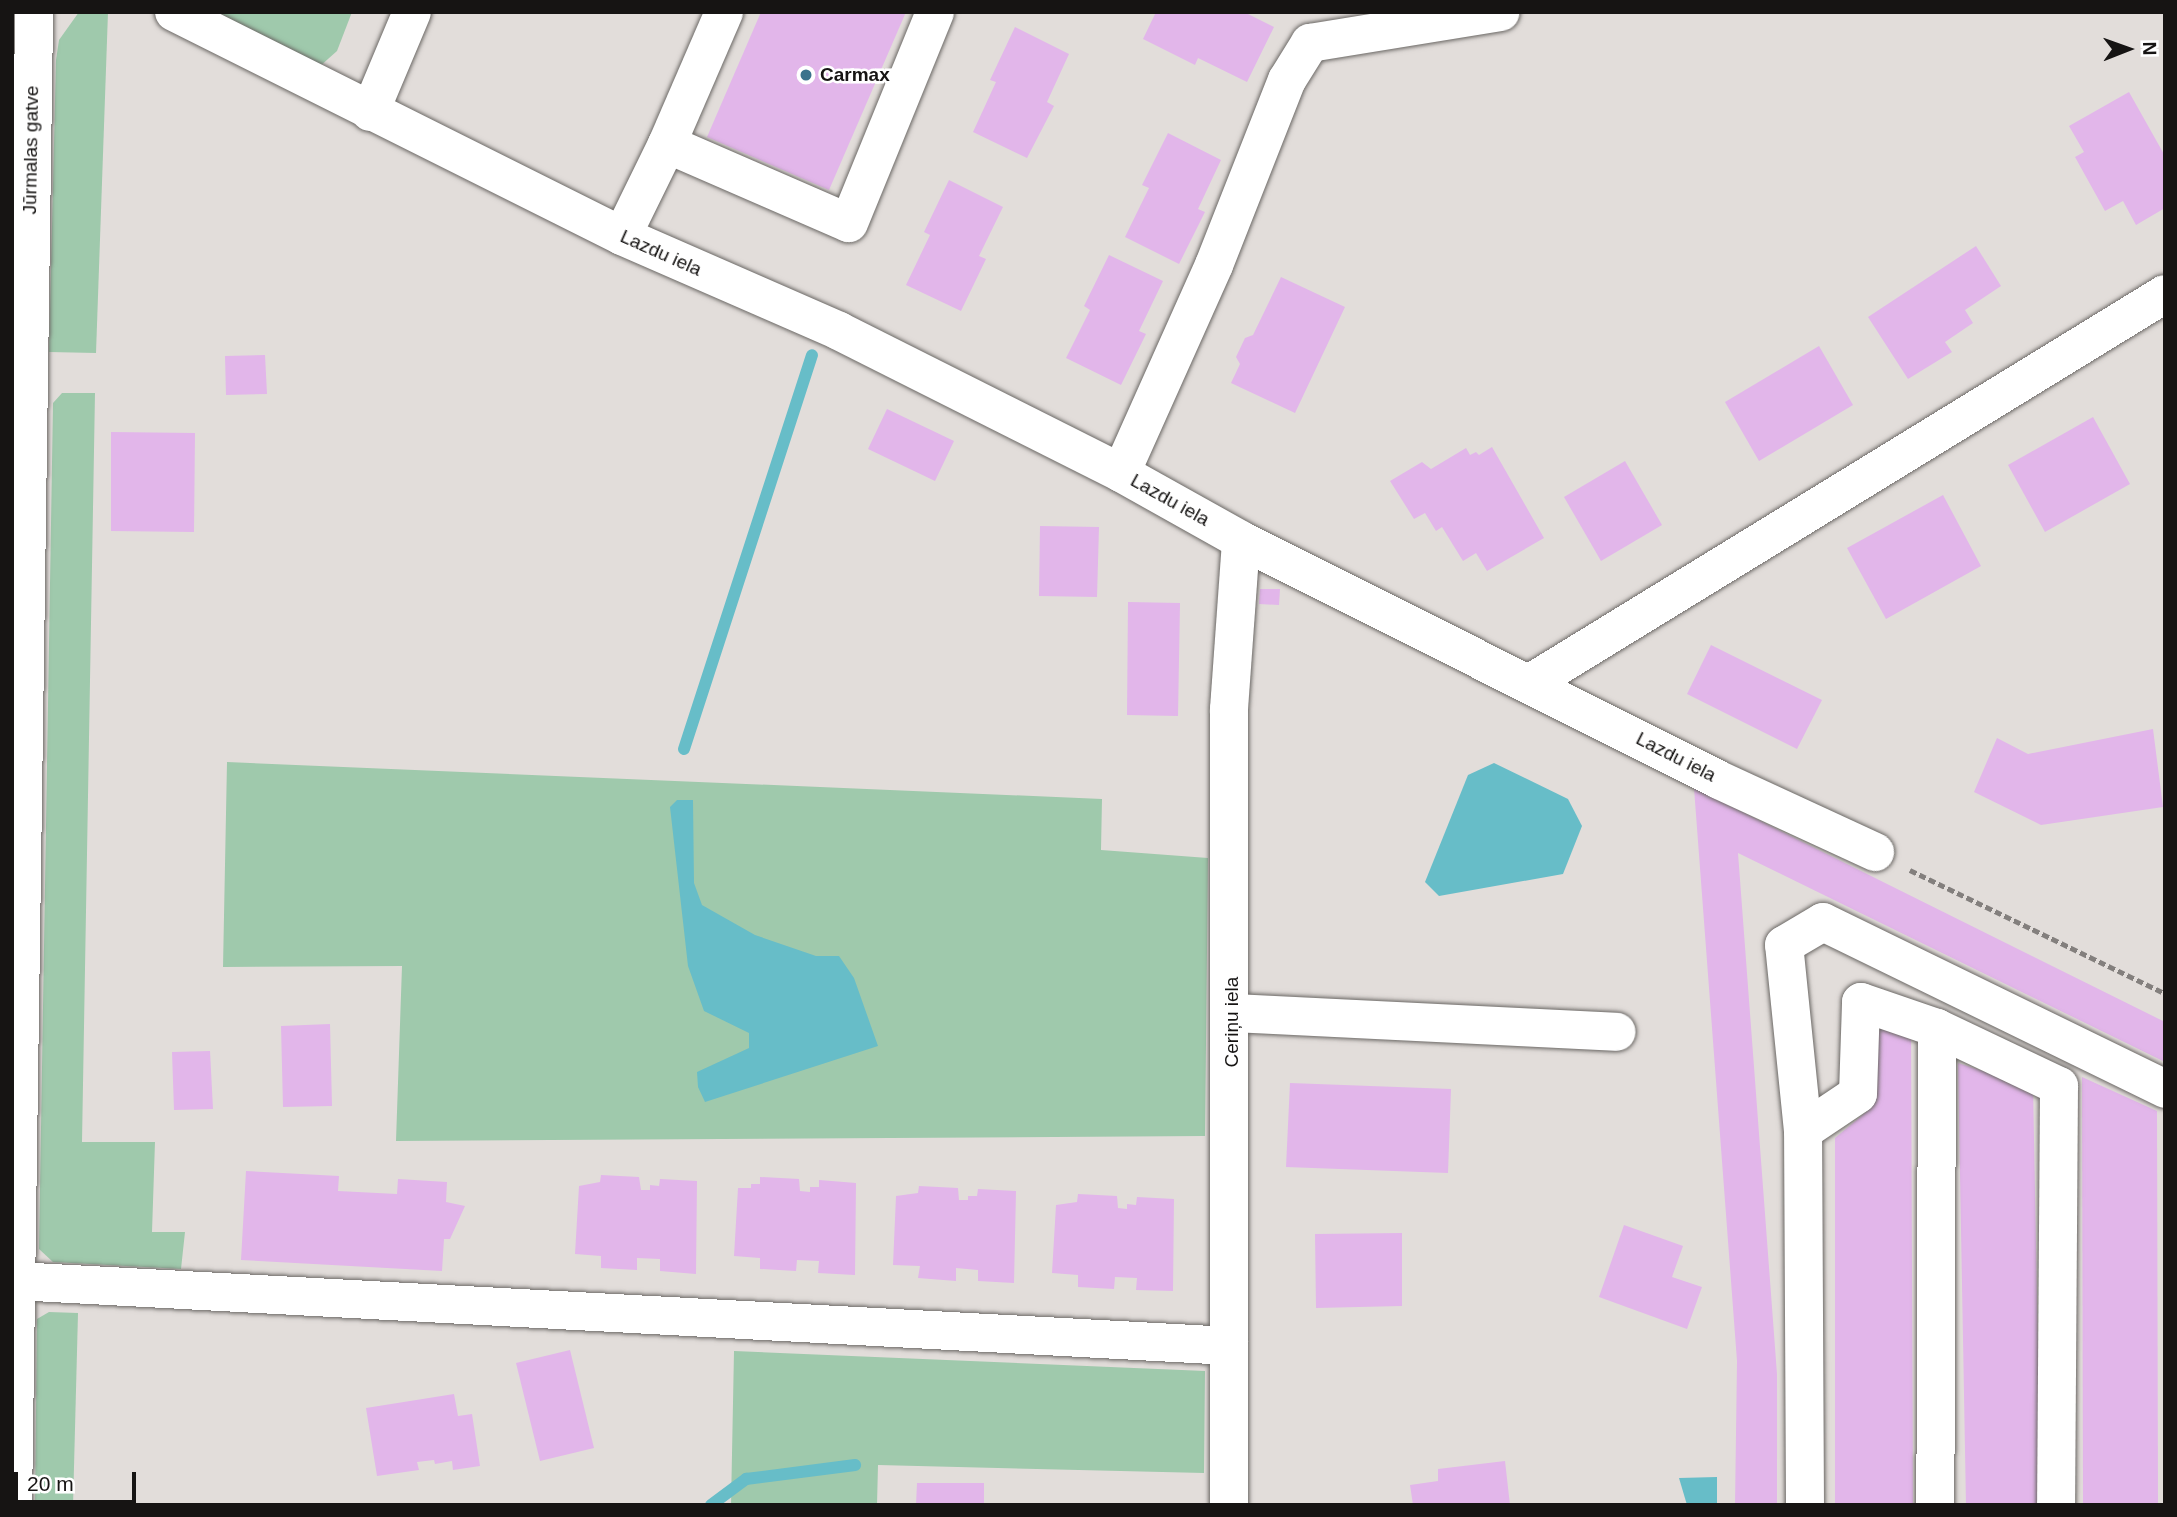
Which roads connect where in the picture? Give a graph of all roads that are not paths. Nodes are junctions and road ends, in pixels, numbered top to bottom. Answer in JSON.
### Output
{"nodes":[{"id":1,"x":34,"y":12,"type":"edge"},
{"id":2,"x":174,"y":12,"type":"edge"},
{"id":3,"x":412,"y":12,"type":"edge"},
{"id":4,"x":724,"y":12,"type":"edge"},
{"id":5,"x":935,"y":12,"type":"edge"},
{"id":6,"x":1502,"y":12,"type":"edge"},
{"id":7,"x":370,"y":112,"type":"junction"},
{"id":8,"x":667,"y":144,"type":"junction"},
{"id":9,"x":622,"y":236,"type":"junction"},
{"id":10,"x":2165,"y":294,"type":"edge"},
{"id":11,"x":20,"y":309,"type":"edge"},
{"id":12,"x":1121,"y":473,"type":"junction"},
{"id":13,"x":1241,"y":540,"type":"junction"},
{"id":14,"x":1532,"y":682,"type":"junction"},
{"id":15,"x":1875,"y":852,"type":"road end"},
{"id":16,"x":1232,"y":1013,"type":"junction"},
{"id":17,"x":1937,"y":1028,"type":"junction"},
{"id":18,"x":1617,"y":1032,"type":"dead end"},
{"id":19,"x":2165,"y":1089,"type":"edge"},
{"id":20,"x":1803,"y":1131,"type":"junction"},
{"id":21,"x":15,"y":1281,"type":"junction"},
{"id":22,"x":1229,"y":1346,"type":"junction"},
{"id":23,"x":13,"y":1505,"type":"edge"},
{"id":24,"x":1228,"y":1505,"type":"edge"},
{"id":25,"x":1805,"y":1505,"type":"edge"},
{"id":26,"x":1935,"y":1505,"type":"edge"},
{"id":27,"x":2056,"y":1505,"type":"edge"}],
"edges":[{"from":1,"to":11,"type":"street","name":"Jūrmalas gatve"},
{"from":2,"to":7,"type":"street","name":"Lazdu iela"},
{"from":3,"to":7,"type":"street"},
{"from":4,"to":8,"type":"street"},
{"from":5,"to":8,"type":"street"},
{"from":6,"to":12,"type":"street"},
{"from":7,"to":9,"type":"street","name":"Lazdu iela"},
{"from":8,"to":9,"type":"street"},
{"from":9,"to":12,"type":"street","name":"Lazdu iela"},
{"from":10,"to":14,"type":"street"},
{"from":11,"to":21,"type":"street","name":"Jūrmalas gatve"},
{"from":12,"to":13,"type":"street","name":"Lazdu iela"},
{"from":13,"to":14,"type":"street","name":"Lazdu iela"},
{"from":13,"to":16,"type":"street","name":"Ceriņu iela"},
{"from":14,"to":15,"type":"street","name":"Lazdu iela"},
{"from":16,"to":18,"type":"street"},
{"from":16,"to":22,"type":"street","name":"Ceriņu iela"},
{"from":17,"to":20,"type":"street"},
{"from":17,"to":26,"type":"street"},
{"from":17,"to":27,"type":"street"},
{"from":19,"to":20,"type":"street"},
{"from":20,"to":25,"type":"street"},
{"from":21,"to":22,"type":"street"},
{"from":21,"to":23,"type":"street","name":"Jūrmalas gatve"},
{"from":22,"to":24,"type":"street","name":"Ceriņu iela"}]}
